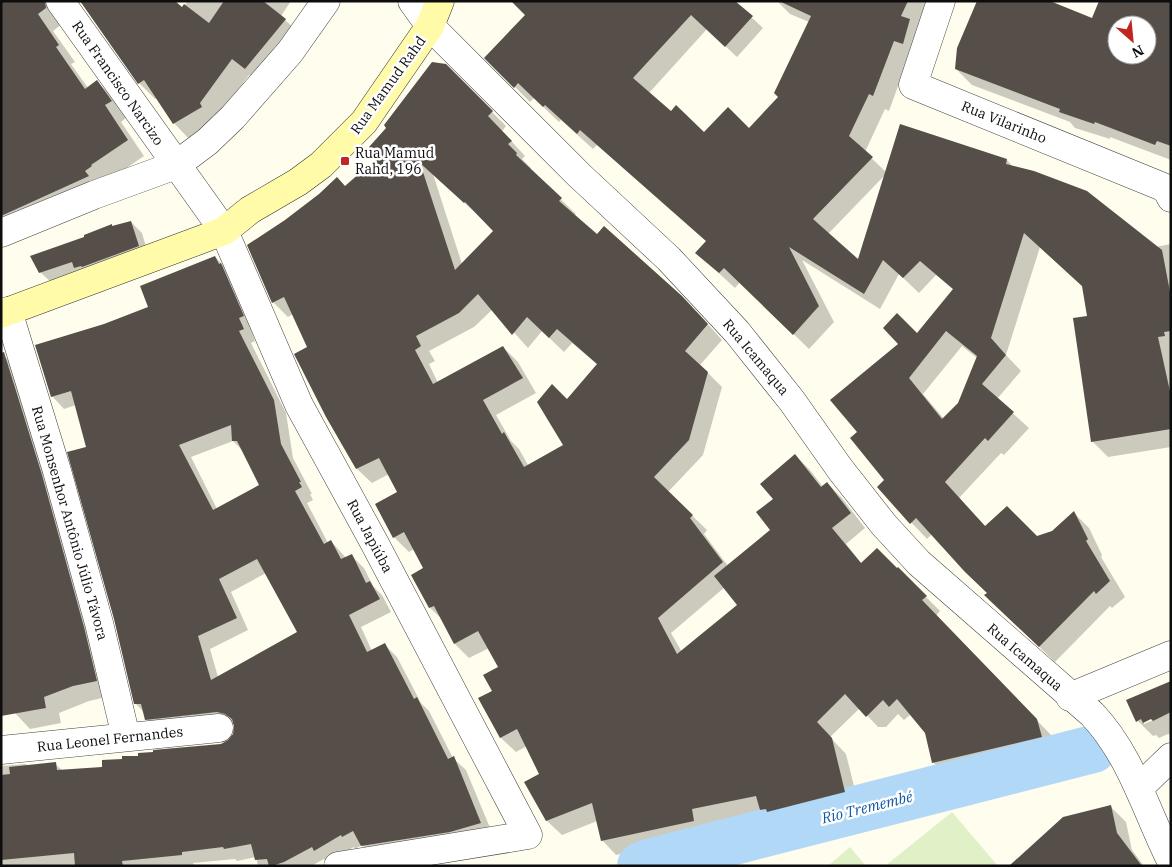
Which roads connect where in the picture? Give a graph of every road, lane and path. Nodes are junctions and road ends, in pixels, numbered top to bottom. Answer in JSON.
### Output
{"nodes":[{"id":1,"x":60,"y":1,"type":"edge"},
{"id":2,"x":326,"y":1,"type":"edge"},
{"id":3,"x":412,"y":1,"type":"edge"},
{"id":4,"x":941,"y":1,"type":"edge"},
{"id":5,"x":435,"y":13,"type":"edge"},
{"id":6,"x":176,"y":165,"type":"junction"},
{"id":7,"x":1171,"y":198,"type":"edge"},
{"id":8,"x":224,"y":232,"type":"junction"},
{"id":9,"x":1,"y":233,"type":"edge"},
{"id":10,"x":4,"y":313,"type":"edge"},
{"id":11,"x":1171,"y":655,"type":"edge"},
{"id":12,"x":1070,"y":697,"type":"junction"},
{"id":13,"x":219,"y":728,"type":"dead end"},
{"id":14,"x":126,"y":737,"type":"junction"},
{"id":15,"x":1,"y":750,"type":"edge"},
{"id":16,"x":1171,"y":756,"type":"edge"},
{"id":17,"x":1139,"y":788,"type":"junction"},
{"id":18,"x":1171,"y":861,"type":"edge"},
{"id":19,"x":338,"y":866,"type":"edge"}],
"edges":[{"from":1,"to":6,"type":"street","name":"Rua Francisco Narcizo"},
{"from":2,"to":6,"type":"street"},
{"from":3,"to":5,"type":"street","name":"Rua Mamud Rahd"},
{"from":4,"to":7,"type":"street","name":"Rua Vilarinho"},
{"from":5,"to":8,"type":"main road","name":"Rua Mamud Rahd"},
{"from":5,"to":12,"type":"street","name":"Rua Icamaqua"},
{"from":6,"to":8,"type":"street"},
{"from":6,"to":9,"type":"street"},
{"from":8,"to":10,"type":"main road","name":"Rua Mamud Rahd"},
{"from":8,"to":19,"type":"street","name":"Rua Japiúba"},
{"from":10,"to":14,"type":"street","name":"Rua Monsenhor Antônio Júlio Távora"},
{"from":11,"to":12,"type":"street"},
{"from":12,"to":17,"type":"street","name":"Rua Icamaqua"},
{"from":13,"to":14,"type":"street","name":"Rua Leonel Fernandes"},
{"from":14,"to":15,"type":"street","name":"Rua Leonel Fernandes"},
{"from":16,"to":17,"type":"street"},
{"from":17,"to":18,"type":"street","name":"Rua Icamaqua"}]}
